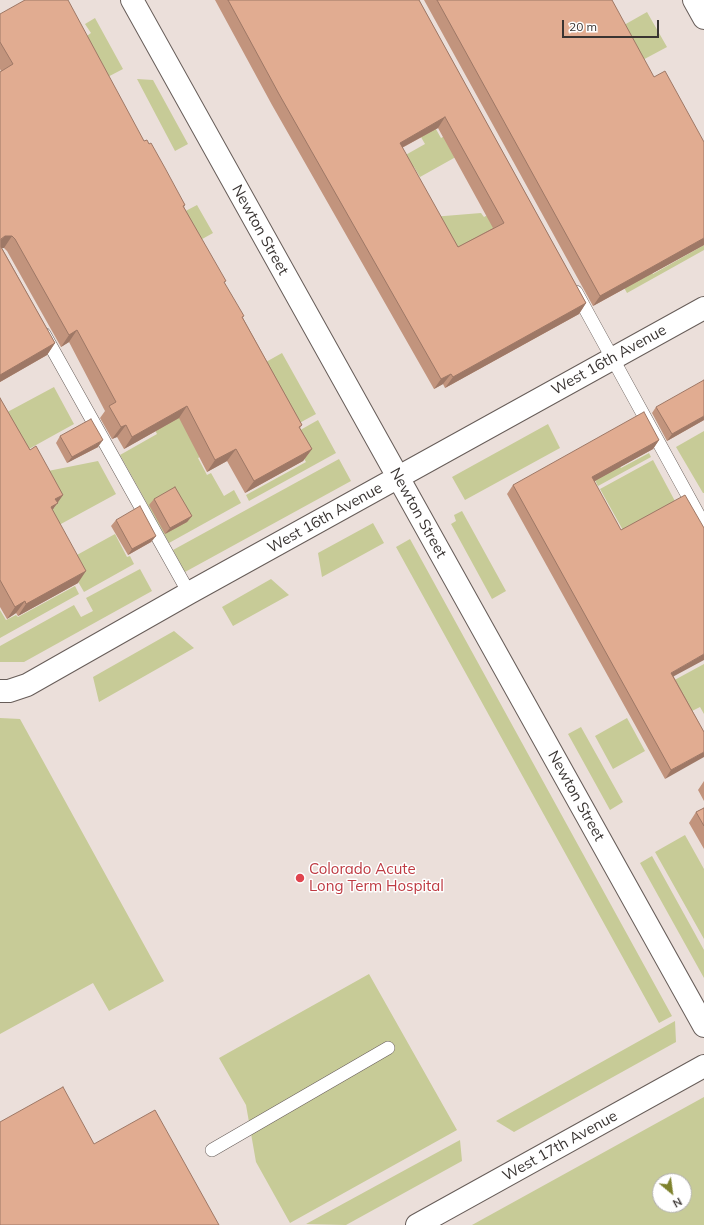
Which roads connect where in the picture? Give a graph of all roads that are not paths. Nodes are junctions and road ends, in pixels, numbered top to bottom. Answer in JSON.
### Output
{"nodes":[{"id":1,"x":132,"y":0,"type":"edge"},
{"id":2,"x":694,"y":0,"type":"edge"},
{"id":3,"x":704,"y":18,"type":"edge"},
{"id":4,"x":571,"y":283,"type":"edge"},
{"id":5,"x":704,"y":308,"type":"edge"},
{"id":6,"x":38,"y":324,"type":"edge"},
{"id":7,"x":613,"y":358,"type":"junction"},
{"id":8,"x":398,"y":477,"type":"junction"},
{"id":9,"x":704,"y":525,"type":"edge"},
{"id":10,"x":189,"y":593,"type":"junction"},
{"id":11,"x":4,"y":690,"type":"edge"},
{"id":12,"x":704,"y":1026,"type":"edge"},
{"id":13,"x":388,"y":1048,"type":"dead end"},
{"id":14,"x":704,"y":1066,"type":"edge"},
{"id":15,"x":212,"y":1150,"type":"dead end"},
{"id":16,"x":417,"y":1225,"type":"edge"}],
"edges":[{"from":1,"to":8,"type":"street","name":"Newton Street"},
{"from":2,"to":3,"type":"street"},
{"from":4,"to":7,"type":"lane"},
{"from":5,"to":7,"type":"street","name":"West 16th Avenue"},
{"from":6,"to":10,"type":"lane"},
{"from":7,"to":8,"type":"street","name":"West 16th Avenue"},
{"from":7,"to":9,"type":"lane"},
{"from":8,"to":10,"type":"street","name":"West 16th Avenue"},
{"from":8,"to":12,"type":"street","name":"Newton Street"},
{"from":10,"to":11,"type":"street","name":"West 16th Avenue"},
{"from":13,"to":15,"type":"lane"},
{"from":14,"to":16,"type":"street","name":"West 17th Avenue"}]}
